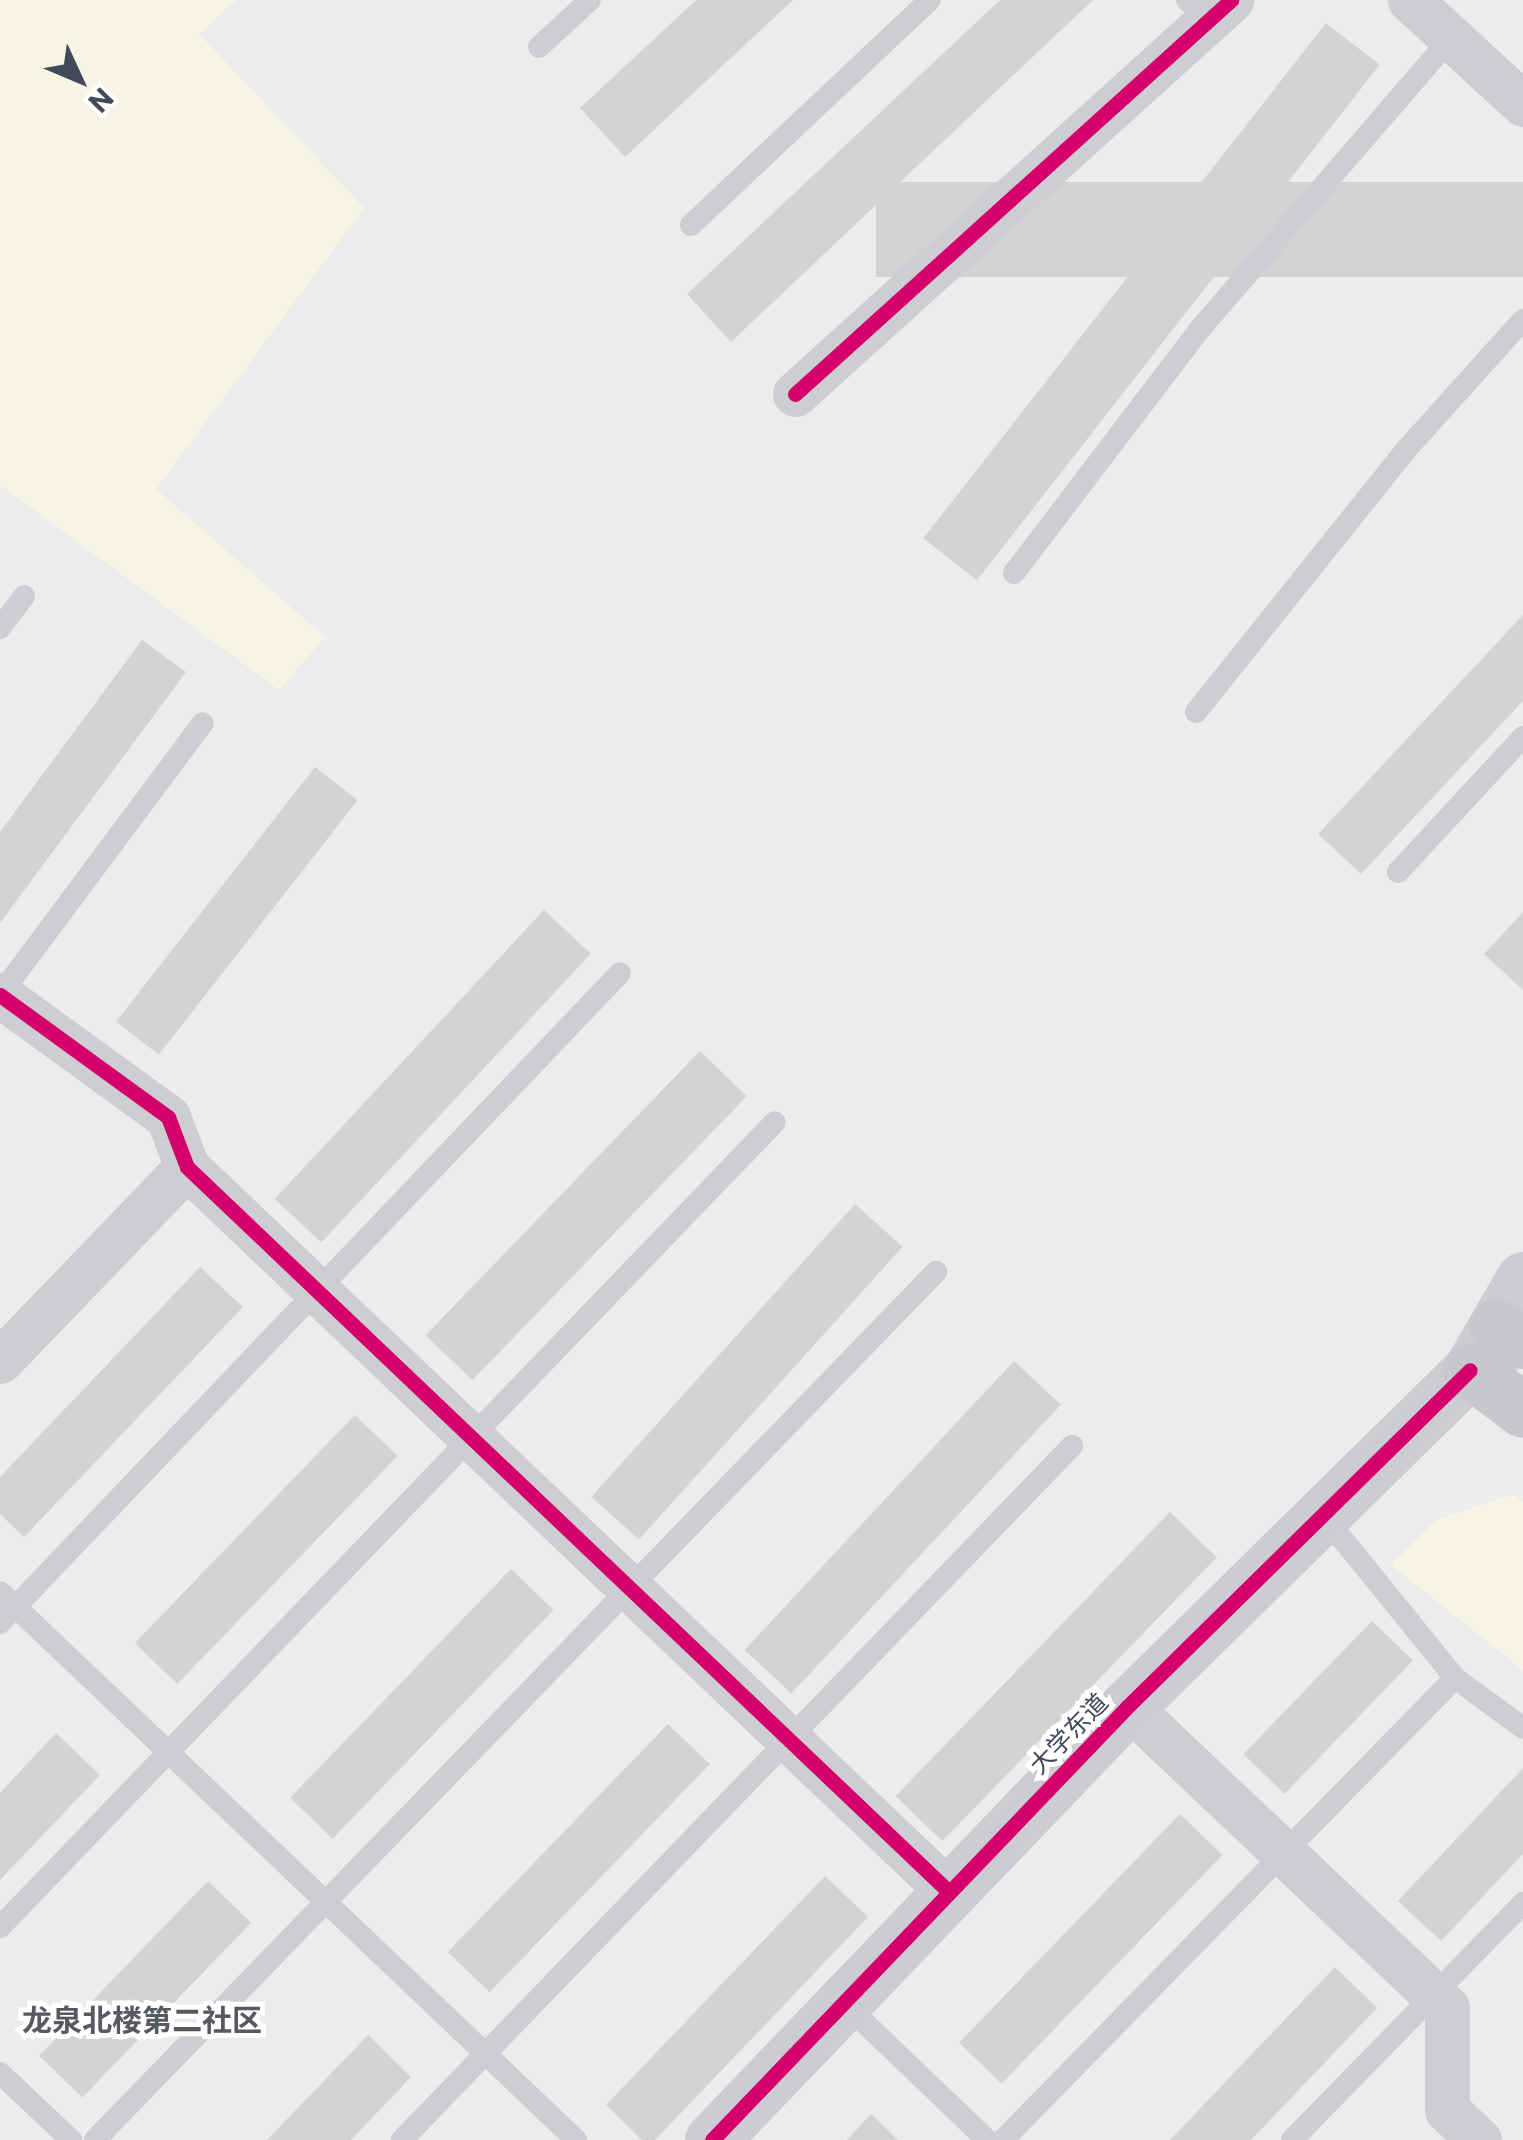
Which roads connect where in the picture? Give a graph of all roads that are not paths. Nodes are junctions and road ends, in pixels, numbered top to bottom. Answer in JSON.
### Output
{"nodes":[{"id":1,"x":590,"y":0,"type":"edge"},
{"id":2,"x":930,"y":0,"type":"edge"},
{"id":3,"x":1410,"y":0,"type":"edge"},
{"id":4,"x":1209,"y":7,"type":"edge"},
{"id":5,"x":1451,"y":38,"type":"junction"},
{"id":6,"x":539,"y":48,"type":"dead end"},
{"id":7,"x":1523,"y":104,"type":"edge"},
{"id":8,"x":691,"y":224,"type":"dead end"},
{"id":9,"x":1523,"y":320,"type":"edge"},
{"id":10,"x":795,"y":394,"type":"dead end"},
{"id":11,"x":1014,"y":574,"type":"dead end"},
{"id":12,"x":24,"y":596,"type":"dead end"},
{"id":13,"x":0,"y":628,"type":"edge"},
{"id":14,"x":1196,"y":712,"type":"dead end"},
{"id":15,"x":203,"y":723,"type":"dead end"},
{"id":16,"x":1523,"y":737,"type":"edge"},
{"id":17,"x":1398,"y":872,"type":"dead end"},
{"id":18,"x":620,"y":973,"type":"dead end"},
{"id":19,"x":0,"y":995,"type":"edge"},
{"id":20,"x":775,"y":1122,"type":"dead end"},
{"id":21,"x":188,"y":1166,"type":"junction"},
{"id":22,"x":936,"y":1272,"type":"dead end"},
{"id":23,"x":1523,"y":1279,"type":"edge"},
{"id":24,"x":317,"y":1290,"type":"junction"},
{"id":25,"x":1506,"y":1340,"type":"edge"},
{"id":26,"x":0,"y":1360,"type":"edge"},
{"id":27,"x":1523,"y":1410,"type":"edge"},
{"id":28,"x":471,"y":1437,"type":"junction"},
{"id":29,"x":1072,"y":1446,"type":"dead end"},
{"id":30,"x":1323,"y":1514,"type":"junction"},
{"id":31,"x":629,"y":1588,"type":"junction"},
{"id":32,"x":5,"y":1607,"type":"edge"},
{"id":33,"x":1455,"y":1678,"type":"junction"},
{"id":34,"x":1128,"y":1706,"type":"junction"},
{"id":35,"x":1523,"y":1728,"type":"edge"},
{"id":36,"x":788,"y":1738,"type":"junction"},
{"id":37,"x":168,"y":1752,"type":"junction"},
{"id":38,"x":1284,"y":1854,"type":"junction"},
{"id":39,"x":949,"y":1892,"type":"junction"},
{"id":40,"x":325,"y":1902,"type":"junction"},
{"id":41,"x":1523,"y":1902,"type":"edge"},
{"id":42,"x":0,"y":1927,"type":"edge"},
{"id":43,"x":1432,"y":1994,"type":"junction"},
{"id":44,"x":844,"y":2003,"type":"junction"},
{"id":45,"x":485,"y":2054,"type":"junction"},
{"id":46,"x":0,"y":2073,"type":"edge"},
{"id":47,"x":71,"y":2140,"type":"edge"},
{"id":48,"x":95,"y":2140,"type":"edge"},
{"id":49,"x":402,"y":2140,"type":"edge"},
{"id":50,"x":576,"y":2140,"type":"edge"},
{"id":51,"x":712,"y":2140,"type":"edge"},
{"id":52,"x":986,"y":2140,"type":"edge"},
{"id":53,"x":1004,"y":2140,"type":"edge"},
{"id":54,"x":1292,"y":2140,"type":"edge"},
{"id":55,"x":1479,"y":2140,"type":"edge"}],
"edges":[{"from":1,"to":6,"type":"lane"},
{"from":2,"to":8,"type":"lane"},
{"from":3,"to":5,"type":"street"},
{"from":4,"to":10,"type":"street"},
{"from":5,"to":7,"type":"street"},
{"from":5,"to":11,"type":"lane"},
{"from":9,"to":14,"type":"lane"},
{"from":12,"to":13,"type":"lane"},
{"from":15,"to":19,"type":"lane"},
{"from":16,"to":17,"type":"lane"},
{"from":18,"to":24,"type":"lane"},
{"from":19,"to":21,"type":"street"},
{"from":20,"to":28,"type":"lane"},
{"from":21,"to":24,"type":"street"},
{"from":21,"to":26,"type":"street"},
{"from":22,"to":31,"type":"lane"},
{"from":23,"to":25,"type":"street","name":"大学东道"},
{"from":24,"to":28,"type":"street"},
{"from":24,"to":32,"type":"lane"},
{"from":25,"to":27,"type":"main road"},
{"from":25,"to":30,"type":"street","name":"大学东道"},
{"from":28,"to":31,"type":"street"},
{"from":28,"to":37,"type":"lane"},
{"from":29,"to":36,"type":"lane"},
{"from":30,"to":33,"type":"lane"},
{"from":30,"to":34,"type":"street","name":"大学东道"},
{"from":31,"to":36,"type":"street"},
{"from":31,"to":40,"type":"lane"},
{"from":32,"to":37,"type":"lane"},
{"from":33,"to":35,"type":"lane"},
{"from":33,"to":38,"type":"lane"},
{"from":34,"to":38,"type":"street"},
{"from":34,"to":39,"type":"street","name":"大学东道"},
{"from":36,"to":39,"type":"street"},
{"from":36,"to":45,"type":"lane"},
{"from":37,"to":40,"type":"lane"},
{"from":37,"to":42,"type":"lane"},
{"from":38,"to":43,"type":"street"},
{"from":38,"to":53,"type":"lane"},
{"from":39,"to":44,"type":"street","name":"大学东道"},
{"from":40,"to":45,"type":"lane"},
{"from":40,"to":48,"type":"lane"},
{"from":41,"to":43,"type":"lane"},
{"from":43,"to":54,"type":"lane"},
{"from":43,"to":55,"type":"street"},
{"from":44,"to":51,"type":"street","name":"大学东道"},
{"from":44,"to":52,"type":"lane"},
{"from":45,"to":49,"type":"lane"},
{"from":45,"to":50,"type":"lane"},
{"from":46,"to":47,"type":"lane"}]}
